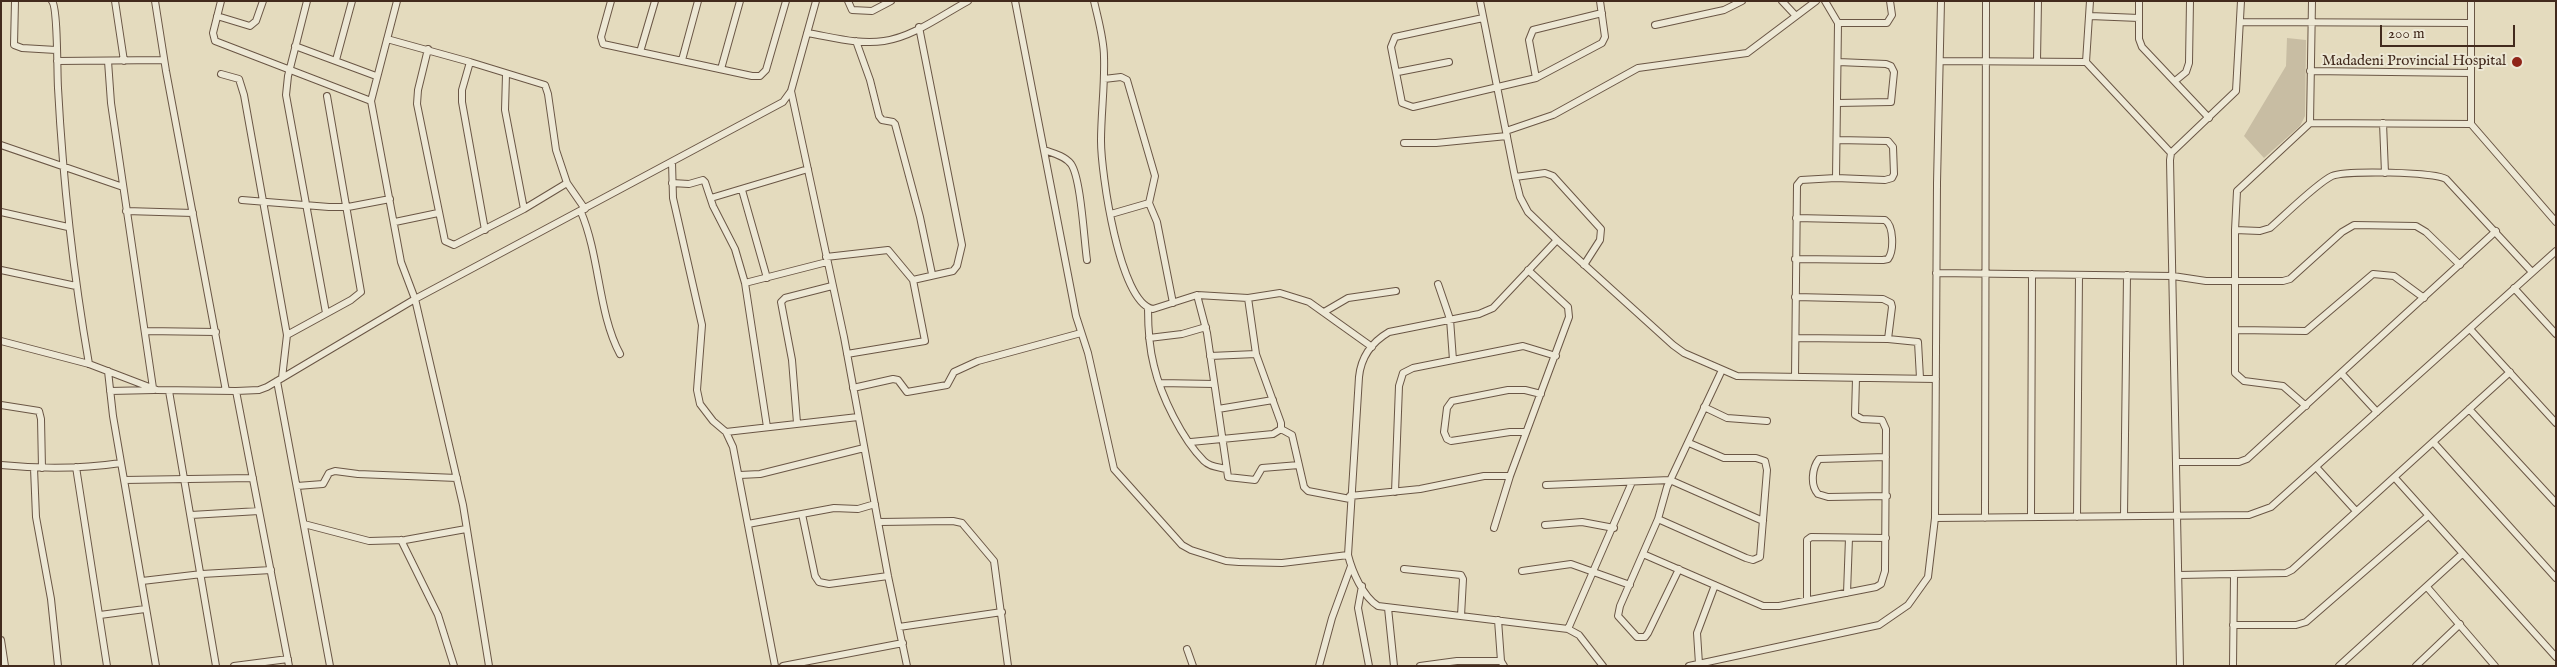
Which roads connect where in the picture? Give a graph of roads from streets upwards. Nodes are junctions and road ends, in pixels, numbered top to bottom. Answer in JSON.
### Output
{"nodes":[{"id":1,"x":15,"y":1,"type":"edge"},
{"id":2,"x":52,"y":1,"type":"edge"},
{"id":3,"x":114,"y":1,"type":"edge"},
{"id":4,"x":155,"y":1,"type":"edge"},
{"id":5,"x":221,"y":1,"type":"edge"},
{"id":6,"x":263,"y":1,"type":"edge"},
{"id":7,"x":306,"y":1,"type":"edge"},
{"id":8,"x":352,"y":1,"type":"edge"},
{"id":9,"x":397,"y":1,"type":"edge"},
{"id":10,"x":611,"y":1,"type":"edge"},
{"id":11,"x":654,"y":1,"type":"edge"},
{"id":12,"x":698,"y":1,"type":"edge"},
{"id":13,"x":740,"y":1,"type":"edge"},
{"id":14,"x":786,"y":1,"type":"edge"},
{"id":15,"x":816,"y":1,"type":"edge"},
{"id":16,"x":848,"y":1,"type":"edge"},
{"id":17,"x":891,"y":1,"type":"edge"},
{"id":18,"x":968,"y":1,"type":"edge"},
{"id":19,"x":1015,"y":1,"type":"edge"},
{"id":20,"x":1094,"y":1,"type":"edge"},
{"id":21,"x":1480,"y":1,"type":"edge"},
{"id":22,"x":1600,"y":1,"type":"edge"},
{"id":23,"x":1742,"y":1,"type":"edge"},
{"id":24,"x":1782,"y":1,"type":"edge"},
{"id":25,"x":1816,"y":1,"type":"edge"},
{"id":26,"x":1826,"y":1,"type":"edge"},
{"id":27,"x":1890,"y":1,"type":"edge"},
{"id":28,"x":1941,"y":1,"type":"edge"},
{"id":29,"x":1986,"y":1,"type":"edge"},
{"id":30,"x":2038,"y":1,"type":"edge"},
{"id":31,"x":2090,"y":1,"type":"edge"},
{"id":32,"x":2139,"y":1,"type":"edge"},
{"id":33,"x":2190,"y":1,"type":"edge"},
{"id":34,"x":2241,"y":1,"type":"edge"},
{"id":35,"x":2312,"y":1,"type":"edge"},
{"id":36,"x":2470,"y":1,"type":"edge"},
{"id":37,"x":1602,"y":12,"type":"junction"},
{"id":38,"x":217,"y":16,"type":"junction"},
{"id":39,"x":1796,"y":16,"type":"junction"},
{"id":40,"x":2090,"y":16,"type":"junction"},
{"id":41,"x":1483,"y":18,"type":"junction"},
{"id":42,"x":2139,"y":18,"type":"junction"},
{"id":43,"x":2240,"y":22,"type":"junction"},
{"id":44,"x":1838,"y":23,"type":"junction"},
{"id":45,"x":2311,"y":23,"type":"junction"},
{"id":46,"x":2470,"y":23,"type":"junction"},
{"id":47,"x":1655,"y":25,"type":"dead end"},
{"id":48,"x":920,"y":27,"type":"junction"},
{"id":49,"x":807,"y":33,"type":"junction"},
{"id":50,"x":387,"y":39,"type":"junction"},
{"id":51,"x":856,"y":41,"type":"junction"},
{"id":52,"x":295,"y":46,"type":"junction"},
{"id":53,"x":428,"y":49,"type":"junction"},
{"id":54,"x":56,"y":50,"type":"junction"},
{"id":55,"x":640,"y":52,"type":"junction"},
{"id":56,"x":124,"y":60,"type":"junction"},
{"id":57,"x":164,"y":60,"type":"junction"},
{"id":58,"x":336,"y":60,"type":"junction"},
{"id":59,"x":682,"y":60,"type":"junction"},
{"id":60,"x":1986,"y":60,"type":"junction"},
{"id":61,"x":57,"y":61,"type":"junction"},
{"id":62,"x":108,"y":61,"type":"junction"},
{"id":63,"x":1940,"y":61,"type":"junction"},
{"id":64,"x":2037,"y":61,"type":"junction"},
{"id":65,"x":470,"y":62,"type":"junction"},
{"id":66,"x":1449,"y":62,"type":"dead end"},
{"id":67,"x":1838,"y":62,"type":"junction"},
{"id":68,"x":2086,"y":62,"type":"junction"},
{"id":69,"x":721,"y":68,"type":"junction"},
{"id":70,"x":290,"y":69,"type":"junction"},
{"id":71,"x":2310,"y":71,"type":"junction"},
{"id":72,"x":1398,"y":72,"type":"junction"},
{"id":73,"x":2471,"y":73,"type":"junction"},
{"id":74,"x":221,"y":74,"type":"dead end"},
{"id":75,"x":506,"y":74,"type":"junction"},
{"id":76,"x":376,"y":76,"type":"junction"},
{"id":77,"x":1536,"y":78,"type":"junction"},
{"id":78,"x":1104,"y":79,"type":"junction"},
{"id":79,"x":2175,"y":81,"type":"junction"},
{"id":80,"x":1496,"y":88,"type":"junction"},
{"id":81,"x":790,"y":91,"type":"junction"},
{"id":82,"x":327,"y":96,"type":"dead end"},
{"id":83,"x":371,"y":101,"type":"junction"},
{"id":84,"x":1838,"y":103,"type":"junction"},
{"id":85,"x":2209,"y":118,"type":"junction"},
{"id":86,"x":2310,"y":123,"type":"junction"},
{"id":87,"x":2383,"y":123,"type":"junction"},
{"id":88,"x":2471,"y":124,"type":"junction"},
{"id":89,"x":1506,"y":133,"type":"junction"},
{"id":90,"x":1837,"y":140,"type":"junction"},
{"id":91,"x":1404,"y":143,"type":"dead end"},
{"id":92,"x":1,"y":145,"type":"edge"},
{"id":93,"x":1044,"y":150,"type":"junction"},
{"id":94,"x":2171,"y":153,"type":"junction"},
{"id":95,"x":672,"y":162,"type":"junction"},
{"id":96,"x":62,"y":165,"type":"junction"},
{"id":97,"x":808,"y":169,"type":"junction"},
{"id":98,"x":2385,"y":173,"type":"junction"},
{"id":99,"x":1515,"y":177,"type":"junction"},
{"id":100,"x":1836,"y":178,"type":"junction"},
{"id":101,"x":567,"y":183,"type":"junction"},
{"id":102,"x":672,"y":183,"type":"junction"},
{"id":103,"x":123,"y":187,"type":"junction"},
{"id":104,"x":742,"y":190,"type":"junction"},
{"id":105,"x":711,"y":198,"type":"junction"},
{"id":106,"x":390,"y":199,"type":"junction"},
{"id":107,"x":242,"y":200,"type":"dead end"},
{"id":108,"x":264,"y":202,"type":"junction"},
{"id":109,"x":1149,"y":203,"type":"junction"},
{"id":110,"x":306,"y":206,"type":"junction"},
{"id":111,"x":348,"y":207,"type":"junction"},
{"id":112,"x":524,"y":209,"type":"junction"},
{"id":113,"x":583,"y":210,"type":"junction"},
{"id":114,"x":126,"y":211,"type":"junction"},
{"id":115,"x":1,"y":212,"type":"edge"},
{"id":116,"x":193,"y":213,"type":"junction"},
{"id":117,"x":438,"y":213,"type":"junction"},
{"id":118,"x":1111,"y":214,"type":"junction"},
{"id":119,"x":1796,"y":218,"type":"junction"},
{"id":120,"x":394,"y":222,"type":"junction"},
{"id":121,"x":2556,"y":222,"type":"edge"},
{"id":122,"x":68,"y":227,"type":"junction"},
{"id":123,"x":485,"y":230,"type":"junction"},
{"id":124,"x":2235,"y":230,"type":"junction"},
{"id":125,"x":2496,"y":231,"type":"junction"},
{"id":126,"x":1556,"y":240,"type":"junction"},
{"id":127,"x":2554,"y":254,"type":"edge"},
{"id":128,"x":1795,"y":259,"type":"junction"},
{"id":129,"x":826,"y":260,"type":"junction"},
{"id":130,"x":1087,"y":260,"type":"dead end"},
{"id":131,"x":2460,"y":264,"type":"junction"},
{"id":132,"x":1584,"y":266,"type":"junction"},
{"id":133,"x":1,"y":270,"type":"edge"},
{"id":134,"x":1528,"y":270,"type":"junction"},
{"id":135,"x":2532,"y":272,"type":"junction"},
{"id":136,"x":1936,"y":273,"type":"junction"},
{"id":137,"x":932,"y":274,"type":"junction"},
{"id":138,"x":1985,"y":274,"type":"junction"},
{"id":139,"x":2032,"y":274,"type":"junction"},
{"id":140,"x":2078,"y":275,"type":"junction"},
{"id":141,"x":2127,"y":276,"type":"junction"},
{"id":142,"x":2173,"y":276,"type":"junction"},
{"id":143,"x":767,"y":278,"type":"junction"},
{"id":144,"x":913,"y":280,"type":"junction"},
{"id":145,"x":2235,"y":282,"type":"junction"},
{"id":146,"x":745,"y":283,"type":"junction"},
{"id":147,"x":1438,"y":284,"type":"dead end"},
{"id":148,"x":76,"y":286,"type":"junction"},
{"id":149,"x":832,"y":286,"type":"junction"},
{"id":150,"x":2514,"y":288,"type":"junction"},
{"id":151,"x":1396,"y":291,"type":"dead end"},
{"id":152,"x":1198,"y":295,"type":"junction"},
{"id":153,"x":1795,"y":297,"type":"junction"},
{"id":154,"x":1248,"y":298,"type":"junction"},
{"id":155,"x":2424,"y":298,"type":"junction"},
{"id":156,"x":415,"y":299,"type":"junction"},
{"id":157,"x":1173,"y":303,"type":"junction"},
{"id":158,"x":1148,"y":308,"type":"junction"},
{"id":159,"x":1324,"y":312,"type":"junction"},
{"id":160,"x":326,"y":314,"type":"junction"},
{"id":161,"x":1450,"y":319,"type":"junction"},
{"id":162,"x":1206,"y":327,"type":"junction"},
{"id":163,"x":2470,"y":329,"type":"junction"},
{"id":164,"x":2237,"y":330,"type":"junction"},
{"id":165,"x":144,"y":331,"type":"junction"},
{"id":166,"x":216,"y":332,"type":"junction"},
{"id":167,"x":1081,"y":333,"type":"junction"},
{"id":168,"x":2556,"y":334,"type":"edge"},
{"id":169,"x":287,"y":335,"type":"junction"},
{"id":170,"x":1149,"y":338,"type":"junction"},
{"id":171,"x":1796,"y":338,"type":"junction"},
{"id":172,"x":1888,"y":339,"type":"junction"},
{"id":173,"x":1,"y":340,"type":"edge"},
{"id":174,"x":1372,"y":347,"type":"junction"},
{"id":175,"x":620,"y":354,"type":"dead end"},
{"id":176,"x":847,"y":354,"type":"junction"},
{"id":177,"x":1256,"y":354,"type":"junction"},
{"id":178,"x":1210,"y":356,"type":"junction"},
{"id":179,"x":1556,"y":356,"type":"junction"},
{"id":180,"x":1453,"y":360,"type":"junction"},
{"id":181,"x":89,"y":364,"type":"junction"},
{"id":182,"x":1722,"y":370,"type":"junction"},
{"id":183,"x":108,"y":371,"type":"junction"},
{"id":184,"x":2510,"y":372,"type":"junction"},
{"id":185,"x":2342,"y":374,"type":"junction"},
{"id":186,"x":1795,"y":378,"type":"junction"},
{"id":187,"x":1856,"y":378,"type":"junction"},
{"id":188,"x":1920,"y":378,"type":"junction"},
{"id":189,"x":279,"y":379,"type":"junction"},
{"id":190,"x":1936,"y":379,"type":"junction"},
{"id":191,"x":1160,"y":383,"type":"junction"},
{"id":192,"x":1214,"y":384,"type":"junction"},
{"id":193,"x":853,"y":388,"type":"junction"},
{"id":194,"x":155,"y":389,"type":"junction"},
{"id":195,"x":169,"y":391,"type":"junction"},
{"id":196,"x":226,"y":391,"type":"junction"},
{"id":197,"x":236,"y":391,"type":"junction"},
{"id":198,"x":110,"y":392,"type":"junction"},
{"id":199,"x":1541,"y":394,"type":"junction"},
{"id":200,"x":1273,"y":400,"type":"junction"},
{"id":201,"x":1,"y":405,"type":"edge"},
{"id":202,"x":2306,"y":406,"type":"junction"},
{"id":203,"x":1704,"y":407,"type":"junction"},
{"id":204,"x":1218,"y":409,"type":"junction"},
{"id":205,"x":2469,"y":410,"type":"junction"},
{"id":206,"x":2377,"y":412,"type":"junction"},
{"id":207,"x":858,"y":417,"type":"junction"},
{"id":208,"x":1767,"y":420,"type":"dead end"},
{"id":209,"x":797,"y":423,"type":"junction"},
{"id":210,"x":2556,"y":423,"type":"edge"},
{"id":211,"x":767,"y":427,"type":"junction"},
{"id":212,"x":1281,"y":429,"type":"junction"},
{"id":213,"x":726,"y":432,"type":"junction"},
{"id":214,"x":1526,"y":432,"type":"junction"},
{"id":215,"x":1222,"y":437,"type":"junction"},
{"id":216,"x":1191,"y":442,"type":"junction"},
{"id":217,"x":1689,"y":443,"type":"junction"},
{"id":218,"x":2434,"y":443,"type":"junction"},
{"id":219,"x":864,"y":448,"type":"junction"},
{"id":220,"x":1886,"y":457,"type":"junction"},
{"id":221,"x":2176,"y":462,"type":"junction"},
{"id":222,"x":121,"y":463,"type":"junction"},
{"id":223,"x":1,"y":465,"type":"edge"},
{"id":224,"x":1299,"y":465,"type":"junction"},
{"id":225,"x":76,"y":467,"type":"junction"},
{"id":226,"x":2316,"y":467,"type":"junction"},
{"id":227,"x":34,"y":468,"type":"junction"},
{"id":228,"x":42,"y":468,"type":"junction"},
{"id":229,"x":1226,"y":469,"type":"junction"},
{"id":230,"x":740,"y":475,"type":"junction"},
{"id":231,"x":1510,"y":476,"type":"junction"},
{"id":232,"x":253,"y":478,"type":"junction"},
{"id":233,"x":457,"y":478,"type":"junction"},
{"id":234,"x":2395,"y":478,"type":"junction"},
{"id":235,"x":124,"y":480,"type":"junction"},
{"id":236,"x":186,"y":480,"type":"junction"},
{"id":237,"x":1670,"y":480,"type":"junction"},
{"id":238,"x":1632,"y":482,"type":"junction"},
{"id":239,"x":1546,"y":485,"type":"dead end"},
{"id":240,"x":297,"y":486,"type":"junction"},
{"id":241,"x":1395,"y":492,"type":"junction"},
{"id":242,"x":1887,"y":496,"type":"junction"},
{"id":243,"x":1350,"y":498,"type":"junction"},
{"id":244,"x":2556,"y":503,"type":"edge"},
{"id":245,"x":875,"y":504,"type":"junction"},
{"id":246,"x":259,"y":511,"type":"junction"},
{"id":247,"x":2356,"y":511,"type":"junction"},
{"id":248,"x":191,"y":514,"type":"junction"},
{"id":249,"x":802,"y":514,"type":"junction"},
{"id":250,"x":2124,"y":516,"type":"junction"},
{"id":251,"x":2178,"y":516,"type":"junction"},
{"id":252,"x":2428,"y":516,"type":"junction"},
{"id":253,"x":2032,"y":517,"type":"junction"},
{"id":254,"x":2077,"y":517,"type":"junction"},
{"id":255,"x":1658,"y":518,"type":"junction"},
{"id":256,"x":1935,"y":518,"type":"junction"},
{"id":257,"x":1985,"y":518,"type":"junction"},
{"id":258,"x":1763,"y":521,"type":"junction"},
{"id":259,"x":879,"y":522,"type":"junction"},
{"id":260,"x":304,"y":524,"type":"junction"},
{"id":261,"x":748,"y":524,"type":"junction"},
{"id":262,"x":1545,"y":525,"type":"dead end"},
{"id":263,"x":466,"y":528,"type":"junction"},
{"id":264,"x":1494,"y":528,"type":"dead end"},
{"id":265,"x":1614,"y":528,"type":"junction"},
{"id":266,"x":1849,"y":538,"type":"junction"},
{"id":267,"x":1886,"y":538,"type":"junction"},
{"id":268,"x":401,"y":540,"type":"junction"},
{"id":269,"x":1643,"y":554,"type":"junction"},
{"id":270,"x":2462,"y":554,"type":"junction"},
{"id":271,"x":1348,"y":555,"type":"junction"},
{"id":272,"x":1350,"y":566,"type":"junction"},
{"id":273,"x":1404,"y":569,"type":"dead end"},
{"id":274,"x":1679,"y":569,"type":"junction"},
{"id":275,"x":271,"y":570,"type":"junction"},
{"id":276,"x":1522,"y":570,"type":"dead end"},
{"id":277,"x":1594,"y":570,"type":"junction"},
{"id":278,"x":202,"y":574,"type":"junction"},
{"id":279,"x":2179,"y":575,"type":"junction"},
{"id":280,"x":888,"y":576,"type":"junction"},
{"id":281,"x":2234,"y":576,"type":"junction"},
{"id":282,"x":2556,"y":578,"type":"edge"},
{"id":283,"x":142,"y":581,"type":"junction"},
{"id":284,"x":1630,"y":585,"type":"junction"},
{"id":285,"x":1715,"y":585,"type":"junction"},
{"id":286,"x":1362,"y":586,"type":"junction"},
{"id":287,"x":2427,"y":588,"type":"junction"},
{"id":288,"x":1847,"y":593,"type":"junction"},
{"id":289,"x":1807,"y":600,"type":"junction"},
{"id":290,"x":1388,"y":608,"type":"junction"},
{"id":291,"x":145,"y":609,"type":"junction"},
{"id":292,"x":1002,"y":612,"type":"junction"},
{"id":293,"x":100,"y":615,"type":"junction"},
{"id":294,"x":1460,"y":616,"type":"junction"},
{"id":295,"x":1498,"y":620,"type":"junction"},
{"id":296,"x":2460,"y":624,"type":"junction"},
{"id":297,"x":2233,"y":625,"type":"junction"},
{"id":298,"x":899,"y":627,"type":"junction"},
{"id":299,"x":1568,"y":629,"type":"junction"},
{"id":300,"x":1,"y":640,"type":"edge"},
{"id":301,"x":903,"y":643,"type":"junction"},
{"id":302,"x":1187,"y":648,"type":"dead end"},
{"id":303,"x":828,"y":657,"type":"junction"},
{"id":304,"x":2556,"y":657,"type":"edge"},
{"id":305,"x":288,"y":662,"type":"edge"},
{"id":306,"x":1502,"y":663,"type":"edge"},
{"id":307,"x":1699,"y":664,"type":"junction"},
{"id":308,"x":5,"y":666,"type":"edge"},
{"id":309,"x":58,"y":666,"type":"edge"},
{"id":310,"x":107,"y":666,"type":"edge"},
{"id":311,"x":156,"y":666,"type":"edge"},
{"id":312,"x":212,"y":666,"type":"edge"},
{"id":313,"x":216,"y":666,"type":"edge"},
{"id":314,"x":221,"y":666,"type":"edge"},
{"id":315,"x":234,"y":666,"type":"edge"},
{"id":316,"x":330,"y":666,"type":"edge"},
{"id":317,"x":454,"y":666,"type":"edge"},
{"id":318,"x":489,"y":666,"type":"edge"},
{"id":319,"x":775,"y":666,"type":"edge"},
{"id":320,"x":783,"y":666,"type":"edge"},
{"id":321,"x":829,"y":666,"type":"edge"},
{"id":322,"x":907,"y":666,"type":"edge"},
{"id":323,"x":1008,"y":666,"type":"edge"},
{"id":324,"x":1193,"y":666,"type":"edge"},
{"id":325,"x":1320,"y":666,"type":"edge"},
{"id":326,"x":1369,"y":666,"type":"edge"},
{"id":327,"x":1394,"y":666,"type":"edge"},
{"id":328,"x":1420,"y":666,"type":"edge"},
{"id":329,"x":1603,"y":666,"type":"edge"},
{"id":330,"x":1689,"y":666,"type":"edge"},
{"id":331,"x":2180,"y":666,"type":"edge"},
{"id":332,"x":2233,"y":666,"type":"edge"},
{"id":333,"x":2339,"y":666,"type":"edge"},
{"id":334,"x":2416,"y":666,"type":"edge"},
{"id":335,"x":2495,"y":666,"type":"edge"}],
"edges":[{"from":1,"to":54,"type":"street"},
{"from":2,"to":54,"type":"street"},
{"from":3,"to":56,"type":"street"},
{"from":4,"to":57,"type":"street"},
{"from":5,"to":38,"type":"street"},
{"from":6,"to":38,"type":"street"},
{"from":7,"to":52,"type":"street"},
{"from":8,"to":58,"type":"street"},
{"from":9,"to":50,"type":"street"},
{"from":10,"to":55,"type":"street"},
{"from":11,"to":55,"type":"street"},
{"from":12,"to":59,"type":"street"},
{"from":13,"to":69,"type":"street"},
{"from":14,"to":69,"type":"street"},
{"from":15,"to":49,"type":"street"},
{"from":16,"to":17,"type":"street"},
{"from":18,"to":48,"type":"street"},
{"from":19,"to":93,"type":"street"},
{"from":20,"to":78,"type":"street"},
{"from":21,"to":41,"type":"street"},
{"from":22,"to":37,"type":"street"},
{"from":23,"to":47,"type":"street"},
{"from":24,"to":39,"type":"street"},
{"from":25,"to":39,"type":"street"},
{"from":26,"to":44,"type":"street"},
{"from":27,"to":44,"type":"street"},
{"from":28,"to":63,"type":"street"},
{"from":29,"to":60,"type":"street"},
{"from":30,"to":64,"type":"street"},
{"from":31,"to":40,"type":"street"},
{"from":32,"to":42,"type":"street"},
{"from":33,"to":79,"type":"street"},
{"from":34,"to":43,"type":"street"},
{"from":35,"to":45,"type":"street"},
{"from":36,"to":46,"type":"street"},
{"from":37,"to":77,"type":"street"},
{"from":37,"to":77,"type":"street"},
{"from":38,"to":70,"type":"street"},
{"from":39,"to":89,"type":"street"},
{"from":40,"to":42,"type":"street"},
{"from":40,"to":68,"type":"street"},
{"from":41,"to":72,"type":"street"},
{"from":41,"to":80,"type":"street"},
{"from":42,"to":79,"type":"street"},
{"from":43,"to":45,"type":"street"},
{"from":43,"to":85,"type":"street"},
{"from":44,"to":67,"type":"street"},
{"from":45,"to":46,"type":"street"},
{"from":45,"to":71,"type":"street"},
{"from":46,"to":73,"type":"street"},
{"from":48,"to":51,"type":"street"},
{"from":48,"to":137,"type":"street"},
{"from":49,"to":51,"type":"street"},
{"from":49,"to":81,"type":"street"},
{"from":50,"to":53,"type":"street"},
{"from":50,"to":76,"type":"street"},
{"from":51,"to":137,"type":"street"},
{"from":52,"to":58,"type":"street"},
{"from":52,"to":70,"type":"street"},
{"from":53,"to":65,"type":"street"},
{"from":53,"to":117,"type":"street"},
{"from":54,"to":61,"type":"street"},
{"from":55,"to":59,"type":"street"},
{"from":56,"to":57,"type":"street"},
{"from":56,"to":62,"type":"street"},
{"from":57,"to":116,"type":"street"},
{"from":58,"to":76,"type":"street"},
{"from":59,"to":69,"type":"street"},
{"from":60,"to":63,"type":"street"},
{"from":60,"to":64,"type":"street"},
{"from":60,"to":138,"type":"street"},
{"from":61,"to":62,"type":"street"},
{"from":61,"to":96,"type":"street"},
{"from":62,"to":103,"type":"street"},
{"from":63,"to":136,"type":"street"},
{"from":64,"to":68,"type":"street"},
{"from":65,"to":75,"type":"street"},
{"from":65,"to":123,"type":"street"},
{"from":66,"to":72,"type":"street"},
{"from":67,"to":84,"type":"street"},
{"from":67,"to":84,"type":"street"},
{"from":68,"to":94,"type":"street"},
{"from":70,"to":83,"type":"street"},
{"from":70,"to":110,"type":"street"},
{"from":71,"to":73,"type":"street"},
{"from":71,"to":86,"type":"street"},
{"from":72,"to":80,"type":"street"},
{"from":73,"to":88,"type":"street"},
{"from":74,"to":108,"type":"street"},
{"from":75,"to":101,"type":"street"},
{"from":75,"to":112,"type":"street"},
{"from":76,"to":83,"type":"street"},
{"from":77,"to":80,"type":"street"},
{"from":78,"to":109,"type":"street"},
{"from":78,"to":118,"type":"street"},
{"from":79,"to":85,"type":"street"},
{"from":80,"to":89,"type":"street"},
{"from":81,"to":95,"type":"street"},
{"from":81,"to":97,"type":"street"},
{"from":82,"to":111,"type":"street"},
{"from":83,"to":106,"type":"street"},
{"from":84,"to":90,"type":"street"},
{"from":85,"to":94,"type":"street"},
{"from":86,"to":87,"type":"street"},
{"from":86,"to":124,"type":"street"},
{"from":87,"to":88,"type":"street"},
{"from":87,"to":98,"type":"street"},
{"from":88,"to":121,"type":"street"},
{"from":89,"to":91,"type":"street"},
{"from":89,"to":99,"type":"street"},
{"from":90,"to":100,"type":"street"},
{"from":90,"to":100,"type":"street"},
{"from":92,"to":96,"type":"street"},
{"from":93,"to":130,"type":"street"},
{"from":93,"to":167,"type":"street"},
{"from":94,"to":142,"type":"street"},
{"from":95,"to":102,"type":"street"},
{"from":95,"to":113,"type":"street"},
{"from":96,"to":103,"type":"street"},
{"from":96,"to":122,"type":"street"},
{"from":97,"to":104,"type":"street"},
{"from":97,"to":129,"type":"street"},
{"from":98,"to":124,"type":"street"},
{"from":98,"to":125,"type":"street"},
{"from":99,"to":126,"type":"street"},
{"from":99,"to":132,"type":"street"},
{"from":100,"to":119,"type":"street"},
{"from":101,"to":112,"type":"street"},
{"from":101,"to":113,"type":"street"},
{"from":102,"to":105,"type":"street"},
{"from":102,"to":213,"type":"street"},
{"from":103,"to":114,"type":"street"},
{"from":104,"to":105,"type":"street"},
{"from":104,"to":143,"type":"street"},
{"from":105,"to":146,"type":"street"},
{"from":106,"to":111,"type":"street"},
{"from":106,"to":120,"type":"street"},
{"from":107,"to":108,"type":"street"},
{"from":108,"to":110,"type":"street"},
{"from":108,"to":169,"type":"street"},
{"from":109,"to":118,"type":"street"},
{"from":109,"to":157,"type":"street"},
{"from":110,"to":111,"type":"street"},
{"from":110,"to":160,"type":"street"},
{"from":111,"to":160,"type":"street"},
{"from":112,"to":123,"type":"street"},
{"from":113,"to":156,"type":"street"},
{"from":113,"to":175,"type":"street"},
{"from":114,"to":116,"type":"street"},
{"from":114,"to":165,"type":"street"},
{"from":115,"to":122,"type":"street"},
{"from":116,"to":166,"type":"street"},
{"from":117,"to":120,"type":"street"},
{"from":117,"to":123,"type":"street"},
{"from":118,"to":158,"type":"street"},
{"from":119,"to":128,"type":"street"},
{"from":119,"to":128,"type":"street"},
{"from":120,"to":156,"type":"street"},
{"from":122,"to":148,"type":"street"},
{"from":124,"to":145,"type":"street"},
{"from":125,"to":131,"type":"street"},
{"from":125,"to":135,"type":"street"},
{"from":126,"to":132,"type":"street"},
{"from":126,"to":134,"type":"street"},
{"from":127,"to":135,"type":"street"},
{"from":128,"to":153,"type":"street"},
{"from":129,"to":143,"type":"street"},
{"from":129,"to":144,"type":"street"},
{"from":129,"to":149,"type":"street"},
{"from":131,"to":145,"type":"street"},
{"from":131,"to":155,"type":"street"},
{"from":132,"to":182,"type":"street"},
{"from":133,"to":148,"type":"street"},
{"from":134,"to":161,"type":"street"},
{"from":134,"to":179,"type":"street"},
{"from":135,"to":150,"type":"street"},
{"from":136,"to":138,"type":"street"},
{"from":136,"to":190,"type":"street"},
{"from":137,"to":144,"type":"street"},
{"from":138,"to":139,"type":"street"},
{"from":138,"to":257,"type":"street"},
{"from":139,"to":140,"type":"street"},
{"from":139,"to":253,"type":"street"},
{"from":140,"to":141,"type":"street"},
{"from":140,"to":254,"type":"street"},
{"from":141,"to":142,"type":"street"},
{"from":141,"to":250,"type":"street"},
{"from":142,"to":145,"type":"street"},
{"from":142,"to":221,"type":"street"},
{"from":143,"to":146,"type":"street"},
{"from":144,"to":176,"type":"street"},
{"from":145,"to":164,"type":"street"},
{"from":146,"to":211,"type":"street"},
{"from":147,"to":161,"type":"street"},
{"from":148,"to":181,"type":"street"},
{"from":149,"to":176,"type":"street"},
{"from":149,"to":209,"type":"street"},
{"from":150,"to":163,"type":"street"},
{"from":150,"to":168,"type":"street"},
{"from":151,"to":159,"type":"street"},
{"from":152,"to":154,"type":"street"},
{"from":152,"to":157,"type":"street"},
{"from":152,"to":162,"type":"street"},
{"from":153,"to":171,"type":"street"},
{"from":153,"to":172,"type":"street"},
{"from":154,"to":159,"type":"street"},
{"from":154,"to":177,"type":"street"},
{"from":155,"to":164,"type":"street"},
{"from":155,"to":185,"type":"street"},
{"from":156,"to":189,"type":"street"},
{"from":156,"to":233,"type":"street"},
{"from":157,"to":158,"type":"street"},
{"from":158,"to":170,"type":"street"},
{"from":159,"to":174,"type":"street"},
{"from":160,"to":169,"type":"street"},
{"from":161,"to":174,"type":"street"},
{"from":161,"to":180,"type":"street"},
{"from":162,"to":170,"type":"street"},
{"from":162,"to":178,"type":"street"},
{"from":163,"to":184,"type":"street"},
{"from":163,"to":206,"type":"street"},
{"from":164,"to":202,"type":"street"},
{"from":165,"to":166,"type":"street"},
{"from":165,"to":194,"type":"street"},
{"from":166,"to":196,"type":"street"},
{"from":167,"to":193,"type":"street"},
{"from":167,"to":271,"type":"street"},
{"from":169,"to":189,"type":"street"},
{"from":170,"to":191,"type":"street"},
{"from":171,"to":172,"type":"street"},
{"from":171,"to":186,"type":"street"},
{"from":172,"to":188,"type":"street"},
{"from":173,"to":181,"type":"street"},
{"from":174,"to":243,"type":"street"},
{"from":176,"to":193,"type":"street"},
{"from":177,"to":178,"type":"street"},
{"from":177,"to":200,"type":"street"},
{"from":178,"to":192,"type":"street"},
{"from":179,"to":180,"type":"street"},
{"from":179,"to":199,"type":"street"},
{"from":180,"to":241,"type":"street"},
{"from":181,"to":183,"type":"street"},
{"from":182,"to":186,"type":"street"},
{"from":182,"to":203,"type":"street"},
{"from":183,"to":194,"type":"street"},
{"from":183,"to":198,"type":"street"},
{"from":184,"to":205,"type":"street"},
{"from":184,"to":210,"type":"street"},
{"from":185,"to":202,"type":"street"},
{"from":185,"to":206,"type":"street"},
{"from":186,"to":187,"type":"street"},
{"from":187,"to":188,"type":"street"},
{"from":187,"to":220,"type":"street"},
{"from":188,"to":190,"type":"street"},
{"from":189,"to":197,"type":"street"},
{"from":189,"to":240,"type":"street"},
{"from":190,"to":256,"type":"street"},
{"from":191,"to":192,"type":"street"},
{"from":191,"to":216,"type":"street"},
{"from":192,"to":204,"type":"street"},
{"from":193,"to":207,"type":"street"},
{"from":194,"to":195,"type":"street"},
{"from":194,"to":198,"type":"street"},
{"from":195,"to":196,"type":"street"},
{"from":195,"to":236,"type":"street"},
{"from":196,"to":197,"type":"street"},
{"from":197,"to":232,"type":"street"},
{"from":198,"to":222,"type":"street"},
{"from":199,"to":214,"type":"street"},
{"from":199,"to":214,"type":"street"},
{"from":200,"to":204,"type":"street"},
{"from":200,"to":212,"type":"street"},
{"from":201,"to":228,"type":"street"},
{"from":202,"to":221,"type":"street"},
{"from":203,"to":208,"type":"street"},
{"from":203,"to":217,"type":"street"},
{"from":204,"to":215,"type":"street"},
{"from":205,"to":218,"type":"street"},
{"from":205,"to":244,"type":"street"},
{"from":206,"to":226,"type":"street"},
{"from":207,"to":209,"type":"street"},
{"from":207,"to":219,"type":"street"},
{"from":209,"to":211,"type":"street"},
{"from":211,"to":213,"type":"street"},
{"from":212,"to":215,"type":"street"},
{"from":212,"to":224,"type":"street"},
{"from":213,"to":230,"type":"street"},
{"from":214,"to":231,"type":"street"},
{"from":215,"to":216,"type":"street"},
{"from":215,"to":229,"type":"street"},
{"from":216,"to":229,"type":"street"},
{"from":217,"to":237,"type":"street"},
{"from":217,"to":258,"type":"street"},
{"from":218,"to":234,"type":"street"},
{"from":218,"to":282,"type":"street"},
{"from":219,"to":230,"type":"street"},
{"from":219,"to":245,"type":"street"},
{"from":220,"to":242,"type":"street"},
{"from":220,"to":242,"type":"street"},
{"from":221,"to":251,"type":"street"},
{"from":222,"to":225,"type":"street"},
{"from":222,"to":235,"type":"street"},
{"from":223,"to":227,"type":"street"},
{"from":224,"to":229,"type":"street"},
{"from":224,"to":243,"type":"street"},
{"from":225,"to":228,"type":"street"},
{"from":225,"to":293,"type":"street"},
{"from":226,"to":247,"type":"street"},
{"from":226,"to":251,"type":"street"},
{"from":227,"to":228,"type":"street"},
{"from":227,"to":309,"type":"street"},
{"from":230,"to":261,"type":"street"},
{"from":231,"to":241,"type":"street"},
{"from":231,"to":264,"type":"street"},
{"from":232,"to":236,"type":"street"},
{"from":232,"to":246,"type":"street"},
{"from":233,"to":240,"type":"street"},
{"from":233,"to":263,"type":"street"},
{"from":234,"to":247,"type":"street"},
{"from":234,"to":252,"type":"street"},
{"from":235,"to":236,"type":"street"},
{"from":235,"to":283,"type":"street"},
{"from":236,"to":248,"type":"street"},
{"from":237,"to":238,"type":"street"},
{"from":237,"to":255,"type":"street"},
{"from":237,"to":258,"type":"street"},
{"from":238,"to":239,"type":"street"},
{"from":238,"to":265,"type":"street"},
{"from":240,"to":260,"type":"street"},
{"from":241,"to":243,"type":"street"},
{"from":242,"to":267,"type":"street"},
{"from":243,"to":271,"type":"street"},
{"from":245,"to":249,"type":"street"},
{"from":245,"to":259,"type":"street"},
{"from":246,"to":248,"type":"street"},
{"from":246,"to":275,"type":"street"},
{"from":247,"to":281,"type":"street"},
{"from":248,"to":278,"type":"street"},
{"from":249,"to":261,"type":"street"},
{"from":249,"to":280,"type":"street"},
{"from":250,"to":251,"type":"street"},
{"from":250,"to":254,"type":"street"},
{"from":251,"to":279,"type":"street"},
{"from":252,"to":270,"type":"street"},
{"from":252,"to":297,"type":"street"},
{"from":253,"to":254,"type":"street"},
{"from":253,"to":257,"type":"street"},
{"from":255,"to":258,"type":"street"},
{"from":255,"to":269,"type":"street"},
{"from":256,"to":257,"type":"street"},
{"from":256,"to":307,"type":"street"},
{"from":259,"to":280,"type":"street"},
{"from":259,"to":292,"type":"street"},
{"from":260,"to":268,"type":"street"},
{"from":260,"to":316,"type":"street"},
{"from":261,"to":319,"type":"street"},
{"from":262,"to":265,"type":"street"},
{"from":263,"to":268,"type":"street"},
{"from":263,"to":318,"type":"street"},
{"from":265,"to":277,"type":"street"},
{"from":266,"to":267,"type":"street"},
{"from":266,"to":288,"type":"street"},
{"from":266,"to":289,"type":"street"},
{"from":267,"to":288,"type":"street"},
{"from":268,"to":317,"type":"street"},
{"from":269,"to":274,"type":"street"},
{"from":269,"to":284,"type":"street"},
{"from":270,"to":287,"type":"street"},
{"from":270,"to":304,"type":"street"},
{"from":271,"to":272,"type":"street"},
{"from":272,"to":286,"type":"street"},
{"from":272,"to":325,"type":"street"},
{"from":273,"to":294,"type":"street"},
{"from":274,"to":284,"type":"street"},
{"from":274,"to":285,"type":"street"},
{"from":275,"to":278,"type":"street"},
{"from":275,"to":305,"type":"street"},
{"from":276,"to":277,"type":"street"},
{"from":277,"to":284,"type":"street"},
{"from":277,"to":299,"type":"street"},
{"from":278,"to":283,"type":"street"},
{"from":278,"to":313,"type":"street"},
{"from":279,"to":281,"type":"street"},
{"from":279,"to":331,"type":"street"},
{"from":280,"to":298,"type":"street"},
{"from":281,"to":297,"type":"street"},
{"from":283,"to":291,"type":"street"},
{"from":285,"to":289,"type":"street"},
{"from":285,"to":307,"type":"street"},
{"from":286,"to":290,"type":"street"},
{"from":286,"to":326,"type":"street"},
{"from":287,"to":296,"type":"street"},
{"from":287,"to":333,"type":"street"},
{"from":288,"to":289,"type":"street"},
{"from":290,"to":294,"type":"street"},
{"from":290,"to":327,"type":"street"},
{"from":291,"to":293,"type":"street"},
{"from":291,"to":311,"type":"street"},
{"from":292,"to":298,"type":"street"},
{"from":292,"to":323,"type":"street"},
{"from":293,"to":310,"type":"street"},
{"from":294,"to":295,"type":"street"},
{"from":295,"to":299,"type":"street"},
{"from":295,"to":306,"type":"street"},
{"from":296,"to":334,"type":"street"},
{"from":296,"to":335,"type":"street"},
{"from":297,"to":332,"type":"street"},
{"from":298,"to":301,"type":"street"},
{"from":299,"to":329,"type":"street"},
{"from":300,"to":308,"type":"street"},
{"from":301,"to":303,"type":"street"},
{"from":301,"to":322,"type":"street"},
{"from":302,"to":324,"type":"street"},
{"from":303,"to":320,"type":"street"},
{"from":303,"to":321,"type":"street"},
{"from":305,"to":315,"type":"street"},
{"from":306,"to":328,"type":"street"},
{"from":307,"to":330,"type":"street"},
{"from":312,"to":313,"type":"street"},
{"from":313,"to":314,"type":"street"}]}
